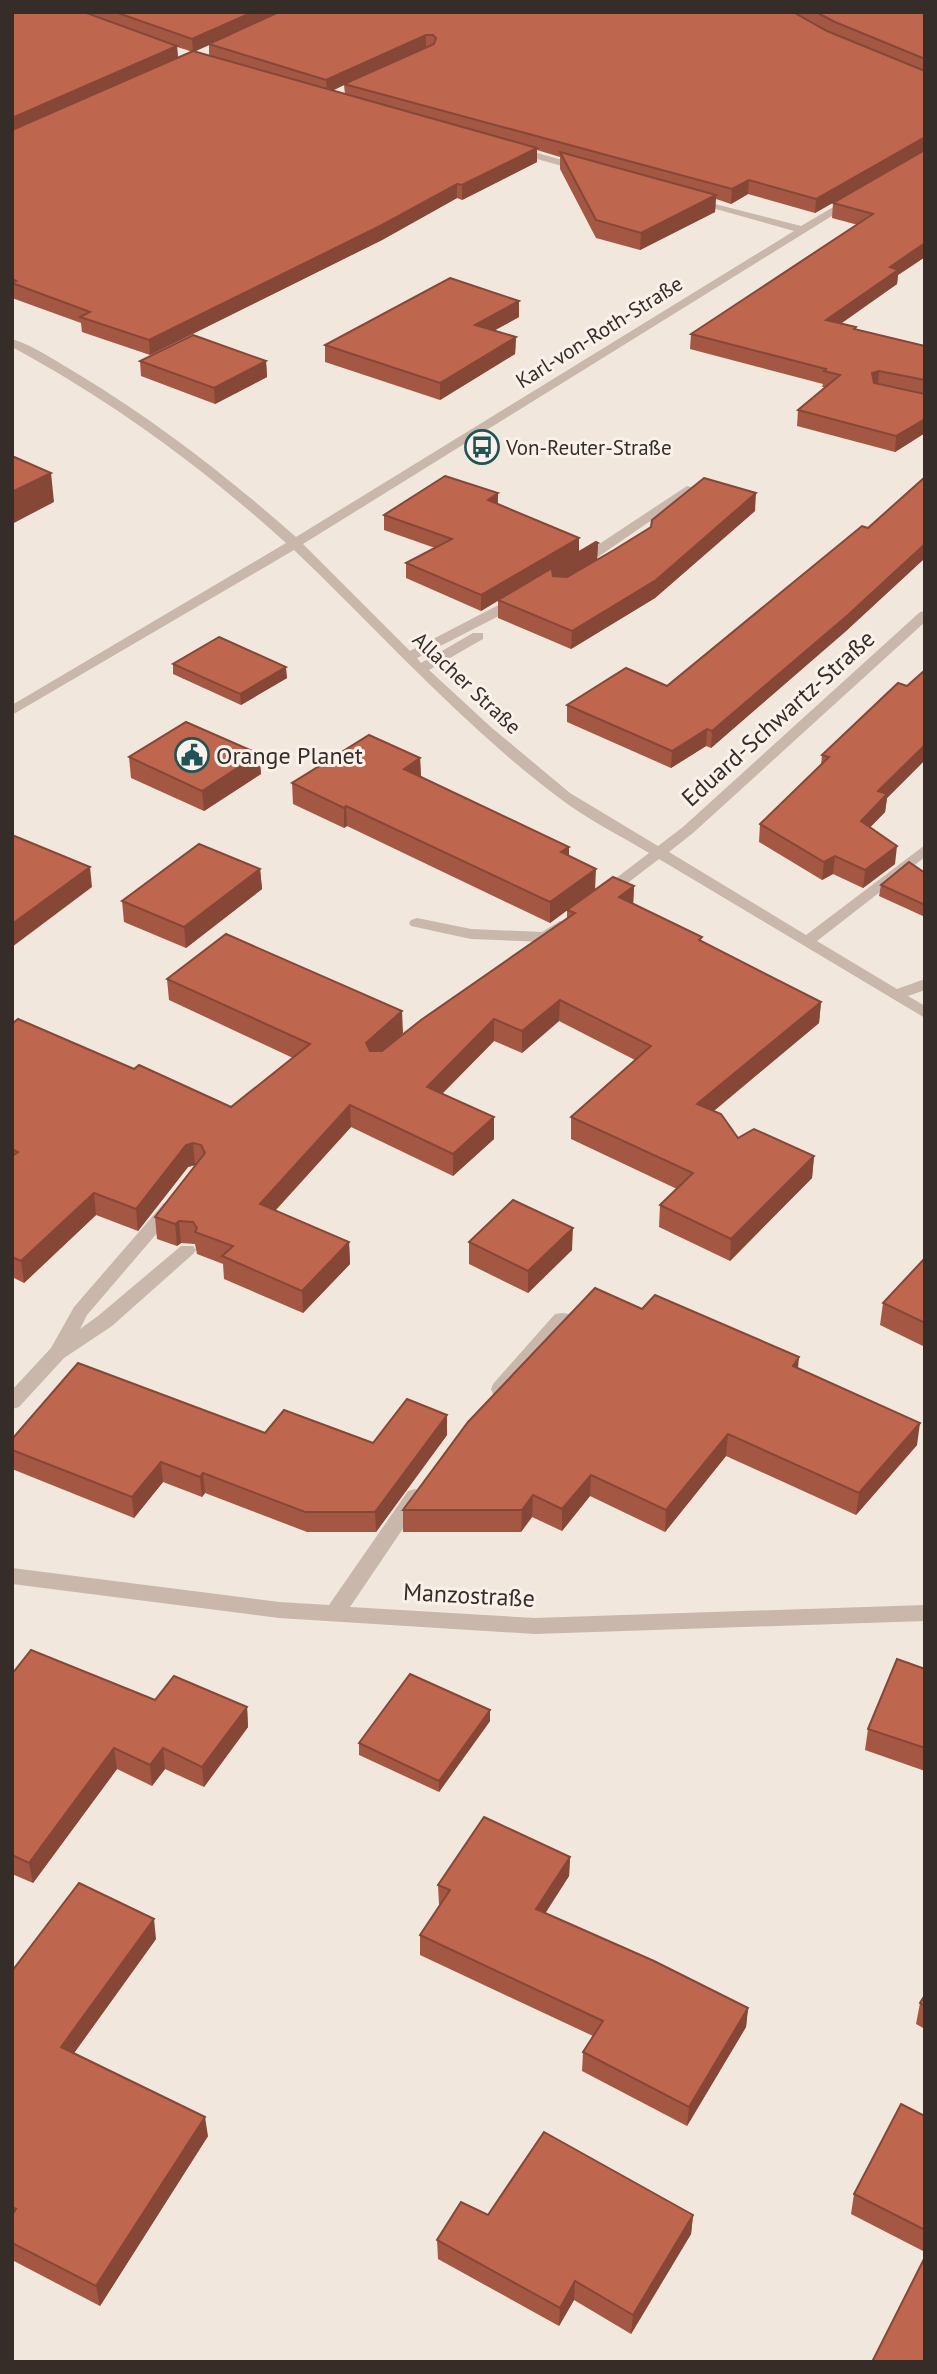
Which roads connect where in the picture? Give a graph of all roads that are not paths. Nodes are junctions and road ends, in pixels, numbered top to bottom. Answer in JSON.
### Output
{"nodes":[{"id":1,"x":504,"y":147,"type":"edge"},
{"id":2,"x":597,"y":173,"type":"edge"},
{"id":3,"x":868,"y":190,"type":"edge"},
{"id":4,"x":690,"y":198,"type":"edge"},
{"id":5,"x":800,"y":229,"type":"junction"},
{"id":6,"x":12,"y":342,"type":"edge"},
{"id":7,"x":687,"y":490,"type":"edge"},
{"id":8,"x":295,"y":544,"type":"junction"},
{"id":9,"x":611,"y":560,"type":"edge"},
{"id":10,"x":528,"y":602,"type":"edge"},
{"id":11,"x":925,"y":615,"type":"edge"},
{"id":12,"x":415,"y":663,"type":"junction"},
{"id":13,"x":12,"y":711,"type":"edge"},
{"id":14,"x":925,"y":849,"type":"edge"},
{"id":15,"x":660,"y":853,"type":"junction"},
{"id":16,"x":593,"y":903,"type":"edge"},
{"id":17,"x":572,"y":917,"type":"edge"},
{"id":18,"x":417,"y":923,"type":"dead end"},
{"id":19,"x":545,"y":937,"type":"junction"},
{"id":20,"x":807,"y":942,"type":"junction"},
{"id":21,"x":523,"y":953,"type":"edge"},
{"id":22,"x":925,"y":984,"type":"edge"},
{"id":23,"x":895,"y":995,"type":"junction"},
{"id":24,"x":925,"y":1013,"type":"edge"},
{"id":25,"x":182,"y":1192,"type":"edge"},
{"id":26,"x":187,"y":1250,"type":"dead end"},
{"id":27,"x":562,"y":1319,"type":"edge"},
{"id":28,"x":57,"y":1353,"type":"junction"},
{"id":29,"x":491,"y":1400,"type":"edge"},
{"id":30,"x":12,"y":1402,"type":"edge"},
{"id":31,"x":425,"y":1483,"type":"edge"},
{"id":32,"x":12,"y":1576,"type":"edge"},
{"id":33,"x":925,"y":1613,"type":"edge"},
{"id":34,"x":334,"y":1614,"type":"junction"}],
"edges":[{"from":1,"to":2,"type":"street"},
{"from":3,"to":5,"type":"street","name":"Karl-von-Roth-Straße"},
{"from":4,"to":5,"type":"street"},
{"from":5,"to":8,"type":"street","name":"Karl-von-Roth-Straße"},
{"from":6,"to":8,"type":"street","name":"Allacher Straße"},
{"from":7,"to":9,"type":"street"},
{"from":8,"to":12,"type":"street","name":"Allacher Straße"},
{"from":8,"to":13,"type":"street"},
{"from":10,"to":12,"type":"street"},
{"from":11,"to":15,"type":"street","name":"Eduard-Schwartz-Straße"},
{"from":12,"to":15,"type":"street","name":"Allacher Straße"},
{"from":14,"to":20,"type":"street"},
{"from":15,"to":16,"type":"street","name":"Eduard-Schwartz-Straße"},
{"from":15,"to":20,"type":"street","name":"Allacher Straße"},
{"from":17,"to":19,"type":"street"},
{"from":18,"to":19,"type":"street"},
{"from":19,"to":21,"type":"street"},
{"from":20,"to":23,"type":"street","name":"Allacher Straße"},
{"from":22,"to":23,"type":"street"},
{"from":23,"to":24,"type":"street","name":"Allacher Straße"},
{"from":25,"to":28,"type":"street"},
{"from":26,"to":28,"type":"street"},
{"from":27,"to":29,"type":"street"},
{"from":28,"to":30,"type":"street"},
{"from":31,"to":34,"type":"street"},
{"from":32,"to":34,"type":"street","name":"Manzostraße"},
{"from":33,"to":34,"type":"street","name":"Manzostraße"}]}
